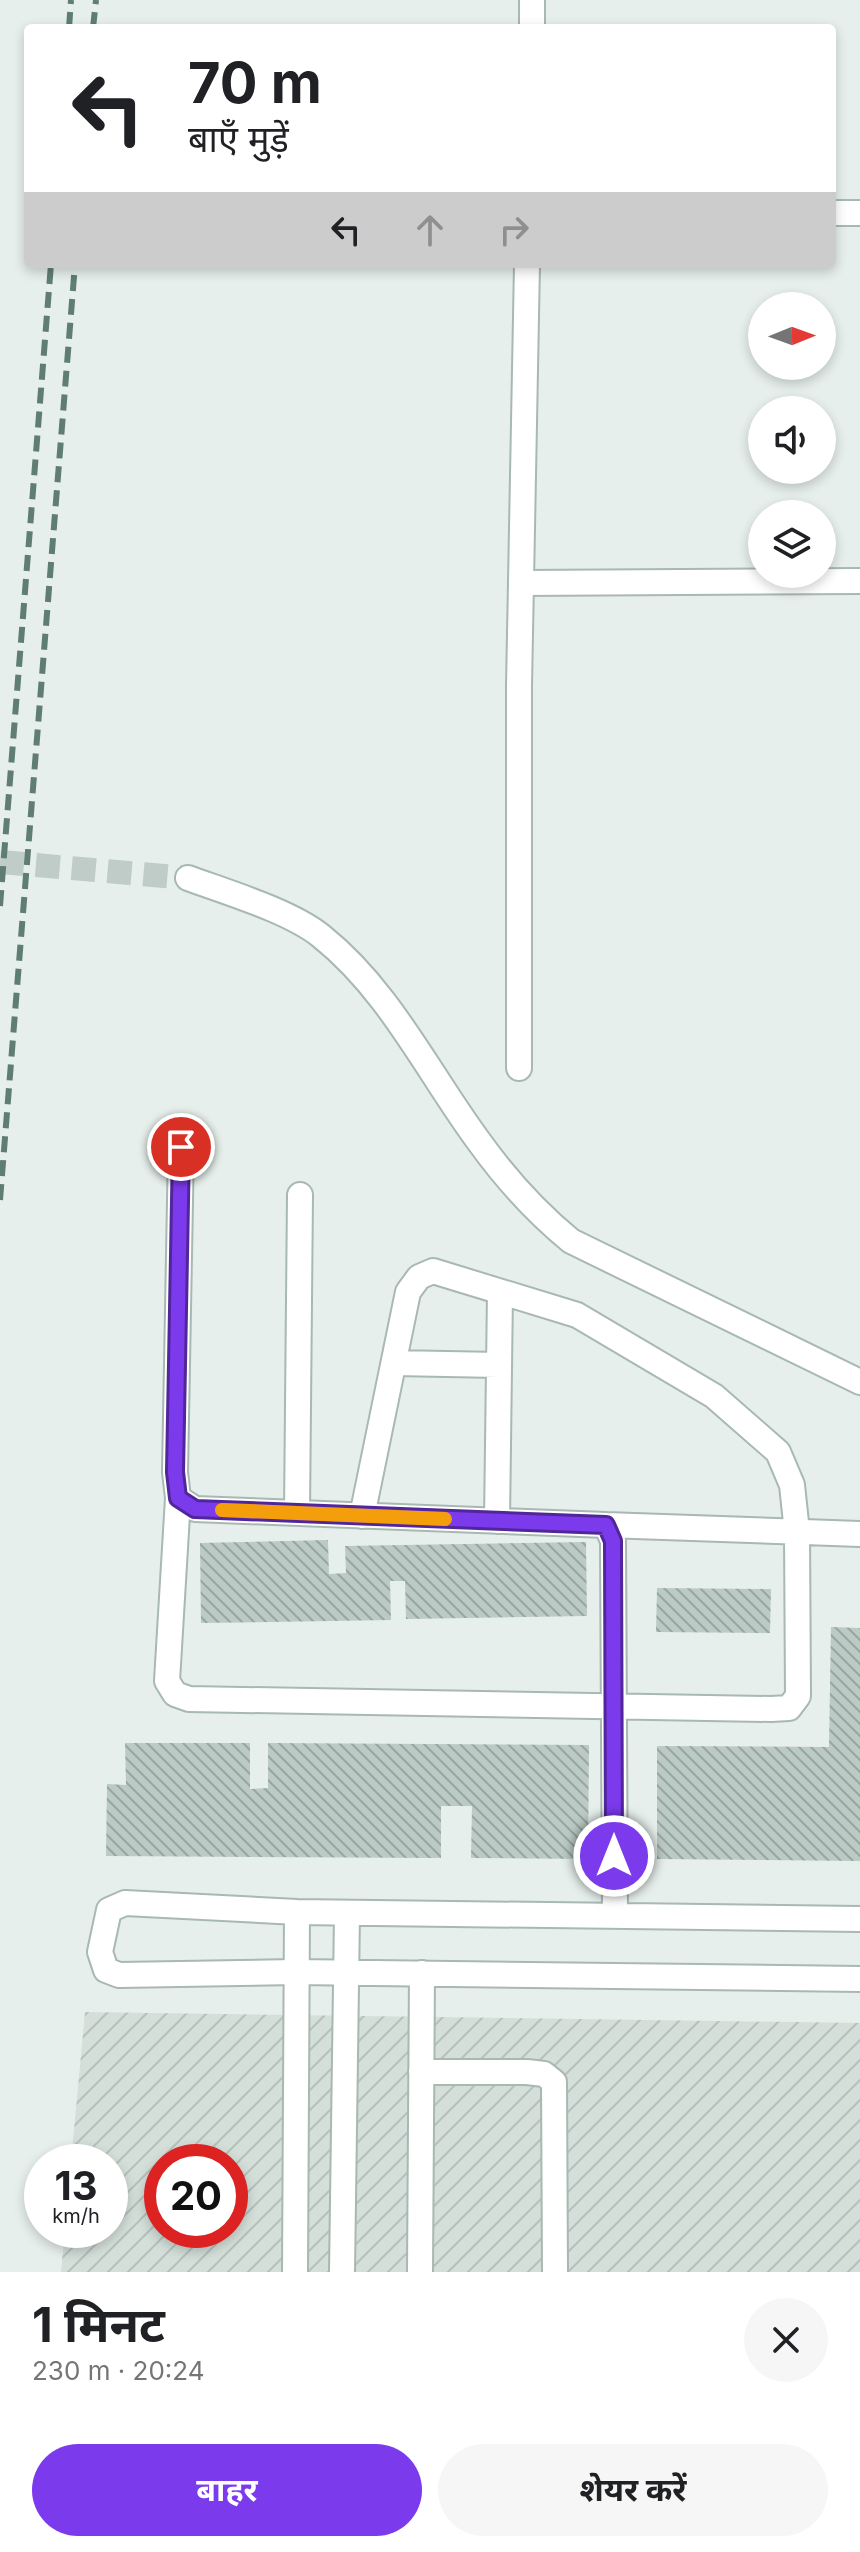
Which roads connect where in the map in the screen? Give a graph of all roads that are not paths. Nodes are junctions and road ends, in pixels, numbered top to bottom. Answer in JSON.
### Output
{"nodes":[{"id":1,"x":532,"y":0,"type":"edge"},
{"id":2,"x":532,"y":24,"type":"edge"},
{"id":3,"x":836,"y":213,"type":"edge"},
{"id":4,"x":860,"y":213,"type":"edge"},
{"id":5,"x":527,"y":268,"type":"edge"},
{"id":6,"x":860,"y":581,"type":"edge"},
{"id":7,"x":521,"y":583,"type":"junction"},
{"id":8,"x":188,"y":878,"type":"tunnel mouth"},
{"id":9,"x":519,"y":1068,"type":"dead end"},
{"id":10,"x":181,"y":1147,"type":"dead end"},
{"id":11,"x":300,"y":1195,"type":"dead end"},
{"id":12,"x":500,"y":1292,"type":"junction"},
{"id":13,"x":394,"y":1363,"type":"junction"},
{"id":14,"x":499,"y":1365,"type":"junction"},
{"id":15,"x":860,"y":1382,"type":"edge"},
{"id":16,"x":178,"y":1498,"type":"junction"},
{"id":17,"x":297,"y":1513,"type":"junction"},
{"id":18,"x":362,"y":1516,"type":"junction"},
{"id":19,"x":497,"y":1521,"type":"junction"},
{"id":20,"x":606,"y":1525,"type":"junction"},
{"id":21,"x":797,"y":1532,"type":"junction"},
{"id":22,"x":860,"y":1534,"type":"edge"},
{"id":23,"x":614,"y":1709,"type":"junction"},
{"id":24,"x":297,"y":1912,"type":"junction"},
{"id":25,"x":347,"y":1913,"type":"junction"},
{"id":26,"x":615,"y":1915,"type":"junction"},
{"id":27,"x":860,"y":1919,"type":"edge"},
{"id":28,"x":296,"y":1972,"type":"junction"},
{"id":29,"x":346,"y":1972,"type":"junction"},
{"id":30,"x":422,"y":1973,"type":"junction"},
{"id":31,"x":860,"y":1979,"type":"edge"},
{"id":32,"x":421,"y":2072,"type":"junction"},
{"id":33,"x":295,"y":2272,"type":"edge"},
{"id":34,"x":342,"y":2272,"type":"edge"},
{"id":35,"x":420,"y":2272,"type":"edge"},
{"id":36,"x":555,"y":2272,"type":"edge"}],
"edges":[{"from":1,"to":2,"type":"street"},
{"from":3,"to":4,"type":"street"},
{"from":5,"to":7,"type":"street"},
{"from":6,"to":7,"type":"street"},
{"from":7,"to":9,"type":"street"},
{"from":8,"to":15,"type":"street"},
{"from":10,"to":16,"type":"street"},
{"from":11,"to":17,"type":"street"},
{"from":12,"to":13,"type":"street"},
{"from":12,"to":14,"type":"street"},
{"from":12,"to":21,"type":"street"},
{"from":13,"to":14,"type":"street"},
{"from":13,"to":18,"type":"street"},
{"from":14,"to":19,"type":"street"},
{"from":16,"to":17,"type":"street"},
{"from":16,"to":23,"type":"street"},
{"from":17,"to":18,"type":"street"},
{"from":18,"to":19,"type":"street"},
{"from":19,"to":20,"type":"street"},
{"from":20,"to":21,"type":"street"},
{"from":20,"to":23,"type":"street"},
{"from":21,"to":22,"type":"street"},
{"from":21,"to":23,"type":"street"},
{"from":23,"to":26,"type":"street"},
{"from":24,"to":25,"type":"street"},
{"from":24,"to":28,"type":"street"},
{"from":24,"to":28,"type":"street"},
{"from":25,"to":26,"type":"street"},
{"from":25,"to":29,"type":"street"},
{"from":26,"to":27,"type":"street"},
{"from":28,"to":29,"type":"street"},
{"from":28,"to":33,"type":"street"},
{"from":29,"to":30,"type":"street"},
{"from":29,"to":34,"type":"street"},
{"from":30,"to":31,"type":"street"},
{"from":30,"to":32,"type":"street"},
{"from":32,"to":35,"type":"street"},
{"from":32,"to":36,"type":"street"}]}
